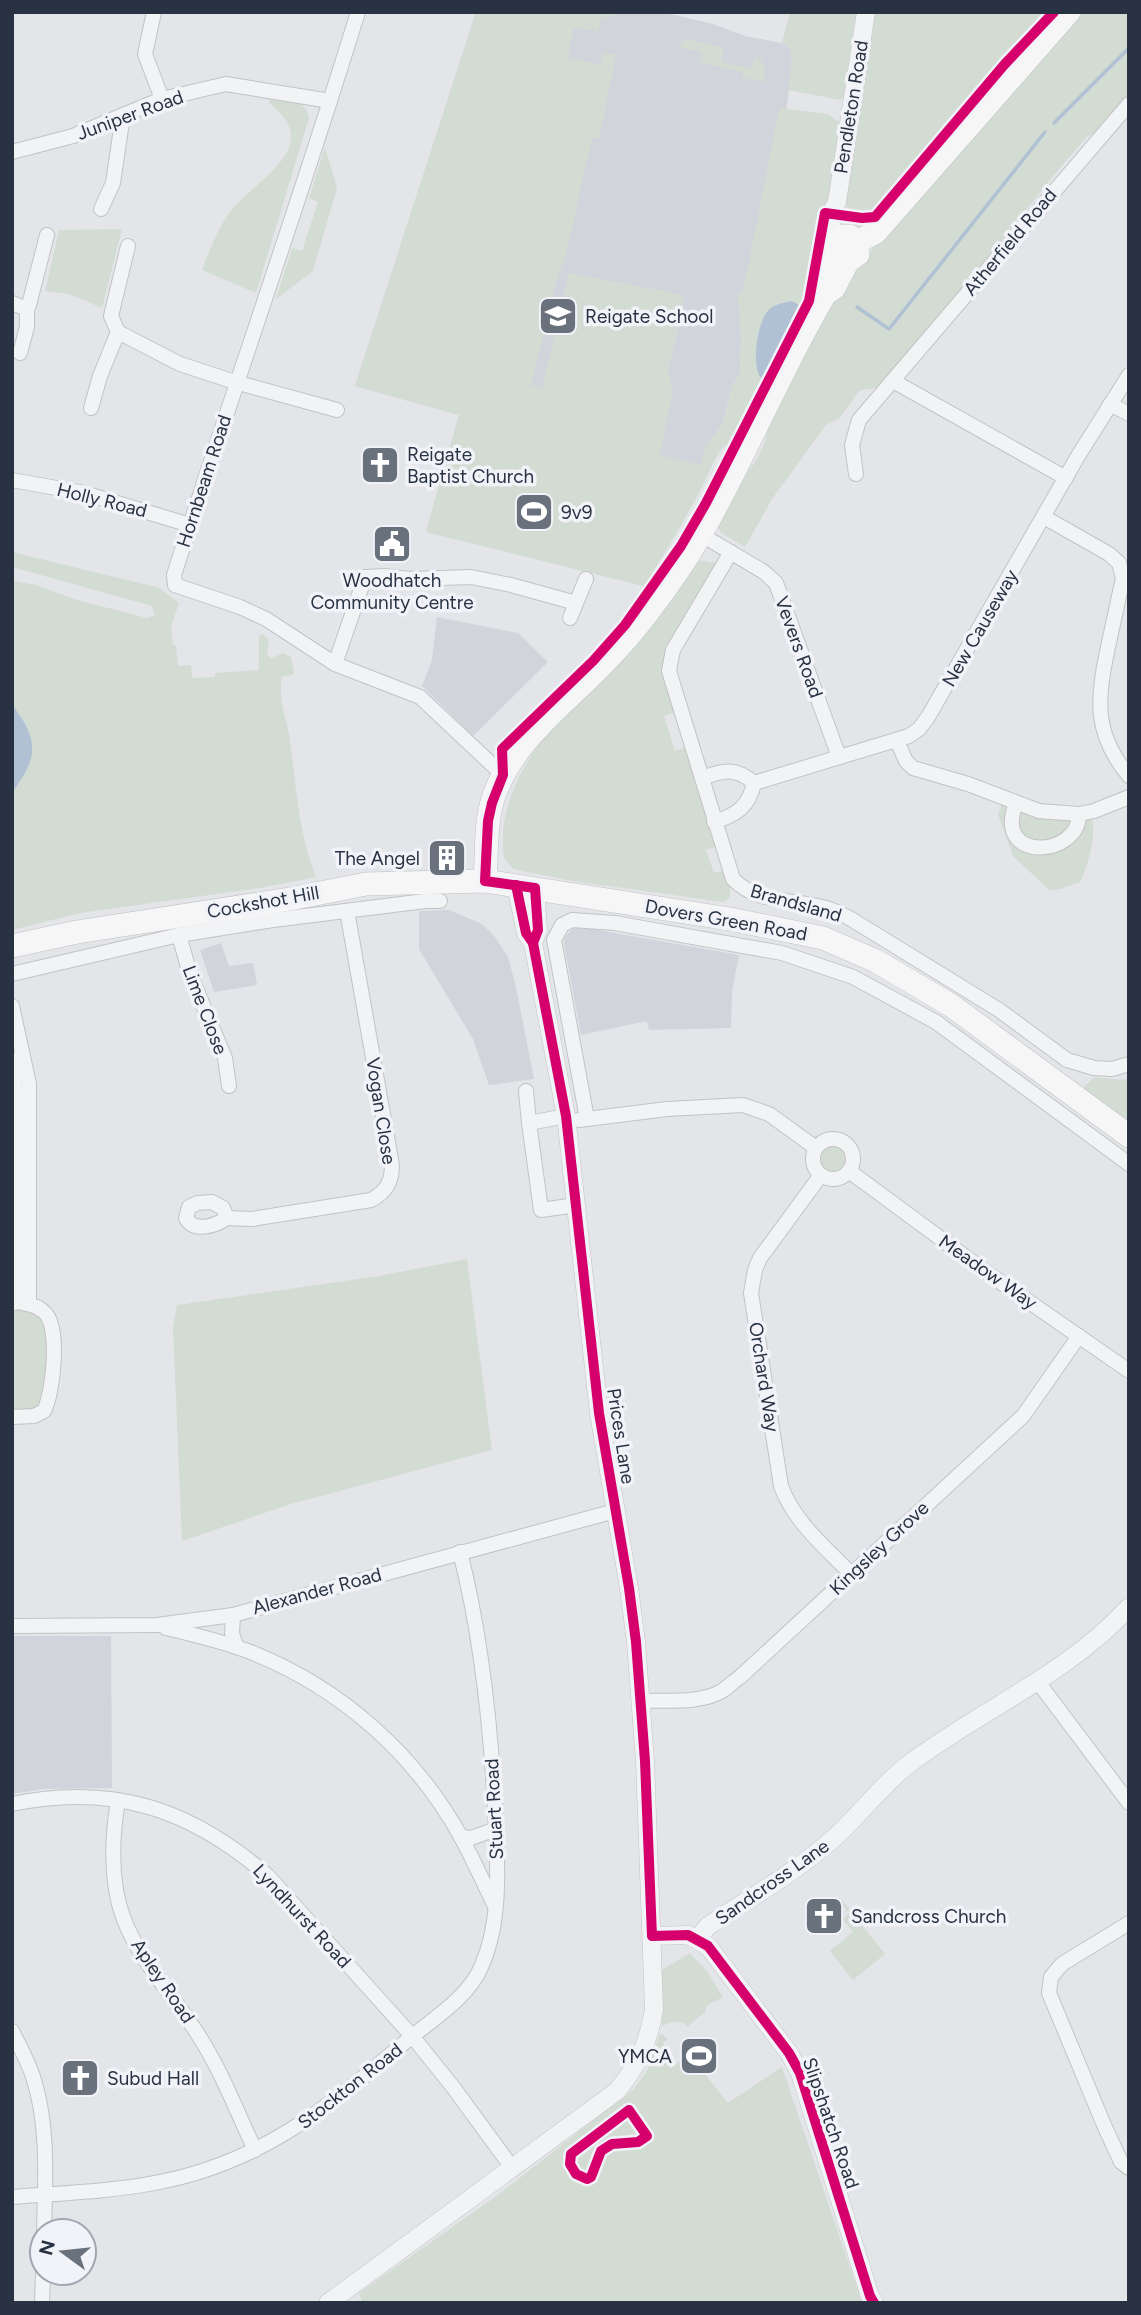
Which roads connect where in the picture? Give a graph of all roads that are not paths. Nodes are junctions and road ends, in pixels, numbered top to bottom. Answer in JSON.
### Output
{"nodes":[{"id":1,"x":154,"y":12,"type":"edge"},
{"id":2,"x":358,"y":12,"type":"edge"},
{"id":3,"x":866,"y":12,"type":"edge"},
{"id":4,"x":1069,"y":12,"type":"edge"},
{"id":5,"x":162,"y":99,"type":"junction"},
{"id":6,"x":330,"y":101,"type":"junction"},
{"id":7,"x":1129,"y":104,"type":"edge"},
{"id":8,"x":123,"y":116,"type":"junction"},
{"id":9,"x":12,"y":152,"type":"edge"},
{"id":10,"x":101,"y":209,"type":"dead end"},
{"id":11,"x":47,"y":235,"type":"dead end"},
{"id":12,"x":128,"y":246,"type":"dead end"},
{"id":13,"x":846,"y":247,"type":"junction"},
{"id":14,"x":12,"y":303,"type":"edge"},
{"id":15,"x":27,"y":309,"type":"junction"},
{"id":16,"x":118,"y":332,"type":"junction"},
{"id":17,"x":19,"y":353,"type":"dead end"},
{"id":18,"x":1129,"y":375,"type":"edge"},
{"id":19,"x":893,"y":381,"type":"junction"},
{"id":20,"x":236,"y":382,"type":"junction"},
{"id":21,"x":1110,"y":404,"type":"junction"},
{"id":22,"x":91,"y":408,"type":"dead end"},
{"id":23,"x":337,"y":411,"type":"dead end"},
{"id":24,"x":1129,"y":414,"type":"edge"},
{"id":25,"x":856,"y":474,"type":"dead end"},
{"id":26,"x":1066,"y":478,"type":"junction"},
{"id":27,"x":12,"y":480,"type":"edge"},
{"id":28,"x":1044,"y":517,"type":"junction"},
{"id":29,"x":190,"y":525,"type":"junction"},
{"id":30,"x":699,"y":534,"type":"junction"},
{"id":31,"x":731,"y":552,"type":"junction"},
{"id":32,"x":586,"y":579,"type":"dead end"},
{"id":33,"x":576,"y":603,"type":"junction"},
{"id":34,"x":570,"y":618,"type":"dead end"},
{"id":35,"x":335,"y":664,"type":"junction"},
{"id":36,"x":897,"y":741,"type":"junction"},
{"id":37,"x":839,"y":757,"type":"junction"},
{"id":38,"x":503,"y":775,"type":"junction"},
{"id":39,"x":1129,"y":776,"type":"edge"},
{"id":40,"x":702,"y":778,"type":"junction"},
{"id":41,"x":754,"y":783,"type":"junction"},
{"id":42,"x":1129,"y":796,"type":"edge"},
{"id":43,"x":1016,"y":803,"type":"junction"},
{"id":44,"x":1079,"y":814,"type":"junction"},
{"id":45,"x":714,"y":822,"type":"junction"},
{"id":46,"x":485,"y":881,"type":"junction"},
{"id":47,"x":526,"y":886,"type":"junction"},
{"id":48,"x":440,"y":901,"type":"dead end"},
{"id":49,"x":347,"y":911,"type":"junction"},
{"id":50,"x":617,"y":912,"type":"junction"},
{"id":51,"x":179,"y":935,"type":"junction"},
{"id":52,"x":12,"y":946,"type":"edge"},
{"id":53,"x":558,"y":961,"type":"junction"},
{"id":54,"x":537,"y":963,"type":"junction"},
{"id":55,"x":12,"y":974,"type":"edge"},
{"id":56,"x":12,"y":1006,"type":"edge"},
{"id":57,"x":12,"y":1059,"type":"edge"},
{"id":58,"x":1129,"y":1064,"type":"edge"},
{"id":59,"x":229,"y":1086,"type":"dead end"},
{"id":60,"x":526,"y":1091,"type":"dead end"},
{"id":61,"x":566,"y":1119,"type":"junction"},
{"id":62,"x":587,"y":1119,"type":"junction"},
{"id":63,"x":529,"y":1123,"type":"junction"},
{"id":64,"x":1129,"y":1136,"type":"edge"},
{"id":65,"x":816,"y":1148,"type":"junction"},
{"id":66,"x":1129,"y":1164,"type":"edge"},
{"id":67,"x":849,"y":1171,"type":"junction"},
{"id":68,"x":821,"y":1175,"type":"junction"},
{"id":69,"x":576,"y":1205,"type":"junction"},
{"id":70,"x":227,"y":1218,"type":"dead end"},
{"id":71,"x":19,"y":1304,"type":"edge"},
{"id":72,"x":1079,"y":1336,"type":"junction"},
{"id":73,"x":1129,"y":1371,"type":"edge"},
{"id":74,"x":12,"y":1417,"type":"edge"},
{"id":75,"x":615,"y":1511,"type":"junction"},
{"id":76,"x":460,"y":1552,"type":"junction"},
{"id":77,"x":851,"y":1574,"type":"junction"},
{"id":78,"x":1129,"y":1606,"type":"edge"},
{"id":79,"x":233,"y":1615,"type":"junction"},
{"id":80,"x":157,"y":1625,"type":"junction"},
{"id":81,"x":12,"y":1626,"type":"edge"},
{"id":82,"x":236,"y":1646,"type":"junction"},
{"id":83,"x":1038,"y":1682,"type":"junction"},
{"id":84,"x":642,"y":1701,"type":"junction"},
{"id":85,"x":118,"y":1800,"type":"junction"},
{"id":86,"x":1129,"y":1803,"type":"edge"},
{"id":87,"x":12,"y":1804,"type":"edge"},
{"id":88,"x":496,"y":1829,"type":"junction"},
{"id":89,"x":461,"y":1836,"type":"junction"},
{"id":90,"x":495,"y":1906,"type":"junction"},
{"id":91,"x":1129,"y":1923,"type":"edge"},
{"id":92,"x":652,"y":1936,"type":"junction"},
{"id":93,"x":697,"y":1939,"type":"junction"},
{"id":94,"x":12,"y":2031,"type":"edge"},
{"id":95,"x":412,"y":2036,"type":"junction"},
{"id":96,"x":255,"y":2150,"type":"junction"},
{"id":97,"x":1129,"y":2168,"type":"edge"},
{"id":98,"x":513,"y":2169,"type":"junction"},
{"id":99,"x":45,"y":2194,"type":"junction"},
{"id":100,"x":12,"y":2197,"type":"edge"},
{"id":101,"x":44,"y":2217,"type":"edge"},
{"id":102,"x":328,"y":2303,"type":"edge"},
{"id":103,"x":874,"y":2303,"type":"edge"}],
"edges":[{"from":1,"to":5,"type":"street"},
{"from":2,"to":6,"type":"street","name":"Hornbeam Road"},
{"from":3,"to":13,"type":"street","name":"Pendleton Road"},
{"from":4,"to":13,"type":"main road"},
{"from":5,"to":6,"type":"street","name":"Juniper Road"},
{"from":5,"to":8,"type":"street","name":"Juniper Road"},
{"from":6,"to":20,"type":"street","name":"Hornbeam Road"},
{"from":7,"to":19,"type":"street","name":"Atherfield Road"},
{"from":8,"to":9,"type":"street","name":"Juniper Road"},
{"from":8,"to":10,"type":"street"},
{"from":11,"to":15,"type":"street"},
{"from":12,"to":16,"type":"street"},
{"from":13,"to":30,"type":"main road"},
{"from":14,"to":15,"type":"street"},
{"from":15,"to":17,"type":"street"},
{"from":16,"to":20,"type":"street"},
{"from":16,"to":22,"type":"street"},
{"from":18,"to":21,"type":"street","name":"New Causeway"},
{"from":19,"to":25,"type":"street","name":"Atherfield Road"},
{"from":19,"to":26,"type":"street"},
{"from":20,"to":23,"type":"street"},
{"from":20,"to":29,"type":"street","name":"Hornbeam Road"},
{"from":21,"to":24,"type":"street"},
{"from":21,"to":26,"type":"street","name":"New Causeway"},
{"from":26,"to":28,"type":"street","name":"New Causeway"},
{"from":27,"to":29,"type":"street","name":"Holly Road"},
{"from":28,"to":36,"type":"street","name":"New Causeway"},
{"from":28,"to":39,"type":"street"},
{"from":29,"to":35,"type":"street","name":"Hornbeam Road"},
{"from":30,"to":31,"type":"street","name":"Vevers Road"},
{"from":30,"to":38,"type":"main road"},
{"from":31,"to":37,"type":"street","name":"Vevers Road"},
{"from":31,"to":40,"type":"street","name":"Brandsland"},
{"from":32,"to":33,"type":"street"},
{"from":33,"to":34,"type":"street"},
{"from":33,"to":35,"type":"street"},
{"from":35,"to":38,"type":"street","name":"Hornbeam Road"},
{"from":36,"to":37,"type":"street","name":"New Causeway"},
{"from":36,"to":43,"type":"street"},
{"from":37,"to":41,"type":"street","name":"New Causeway"},
{"from":38,"to":46,"type":"main road"},
{"from":40,"to":41,"type":"street"},
{"from":40,"to":45,"type":"street","name":"Brandsland"},
{"from":41,"to":45,"type":"street"},
{"from":42,"to":44,"type":"street"},
{"from":43,"to":44,"type":"street"},
{"from":43,"to":44,"type":"street"},
{"from":45,"to":58,"type":"street","name":"Brandsland"},
{"from":46,"to":47,"type":"main road","name":"Cockshot Hill"},
{"from":46,"to":52,"type":"main road","name":"Cockshot Hill"},
{"from":47,"to":50,"type":"main road","name":"Dovers Green Road"},
{"from":47,"to":54,"type":"street","name":"Prices Lane"},
{"from":48,"to":49,"type":"street","name":"Cockshot Hill"},
{"from":49,"to":51,"type":"street","name":"Cockshot Hill"},
{"from":49,"to":70,"type":"street","name":"Vogan Close"},
{"from":50,"to":53,"type":"street","name":"Dovers Green Road"},
{"from":50,"to":64,"type":"main road","name":"Dovers Green Road"},
{"from":50,"to":66,"type":"street","name":"Dovers Green Road"},
{"from":51,"to":55,"type":"street","name":"Cockshot Hill"},
{"from":51,"to":59,"type":"street","name":"Lime Close"},
{"from":53,"to":54,"type":"street"},
{"from":53,"to":62,"type":"street"},
{"from":54,"to":61,"type":"street","name":"Prices Lane"},
{"from":56,"to":71,"type":"street"},
{"from":57,"to":71,"type":"street"},
{"from":60,"to":63,"type":"street"},
{"from":61,"to":62,"type":"street"},
{"from":61,"to":63,"type":"street"},
{"from":61,"to":69,"type":"street","name":"Prices Lane"},
{"from":62,"to":65,"type":"street"},
{"from":63,"to":69,"type":"street"},
{"from":65,"to":67,"type":"street"},
{"from":65,"to":68,"type":"street"},
{"from":67,"to":68,"type":"street"},
{"from":67,"to":72,"type":"street","name":"Meadow Way"},
{"from":68,"to":77,"type":"street","name":"Orchard Way"},
{"from":69,"to":75,"type":"street","name":"Prices Lane"},
{"from":71,"to":74,"type":"street"},
{"from":72,"to":73,"type":"street","name":"Meadow Way"},
{"from":72,"to":77,"type":"street","name":"Kingsley Grove"},
{"from":75,"to":76,"type":"street","name":"Alexander Road"},
{"from":75,"to":84,"type":"street","name":"Prices Lane"},
{"from":76,"to":79,"type":"street","name":"Alexander Road"},
{"from":76,"to":88,"type":"street","name":"Stuart Road"},
{"from":77,"to":84,"type":"street","name":"Kingsley Grove"},
{"from":78,"to":83,"type":"street","name":"Sandcross Lane"},
{"from":79,"to":80,"type":"street","name":"Alexander Road"},
{"from":79,"to":82,"type":"street"},
{"from":80,"to":81,"type":"street","name":"Alexander Road"},
{"from":80,"to":82,"type":"street"},
{"from":82,"to":89,"type":"street"},
{"from":83,"to":86,"type":"street"},
{"from":83,"to":93,"type":"street","name":"Sandcross Lane"},
{"from":84,"to":92,"type":"street","name":"Prices Lane"},
{"from":85,"to":87,"type":"street","name":"Lyndhurst Road"},
{"from":85,"to":95,"type":"street","name":"Lyndhurst Road"},
{"from":85,"to":96,"type":"street","name":"Apley Road"},
{"from":88,"to":89,"type":"street"},
{"from":88,"to":90,"type":"street","name":"Stuart Road"},
{"from":89,"to":90,"type":"street"},
{"from":90,"to":95,"type":"street","name":"Stuart Road"},
{"from":91,"to":97,"type":"street"},
{"from":92,"to":93,"type":"street","name":"Sandcross Lane"},
{"from":92,"to":98,"type":"street"},
{"from":93,"to":103,"type":"street","name":"Slipshatch Road"},
{"from":94,"to":99,"type":"street"},
{"from":95,"to":96,"type":"street","name":"Stockton Road"},
{"from":95,"to":98,"type":"street","name":"Lyndhurst Road"},
{"from":96,"to":99,"type":"street","name":"Stockton Road"},
{"from":98,"to":102,"type":"street"},
{"from":99,"to":100,"type":"street","name":"Stockton Road"},
{"from":99,"to":101,"type":"street"}]}
